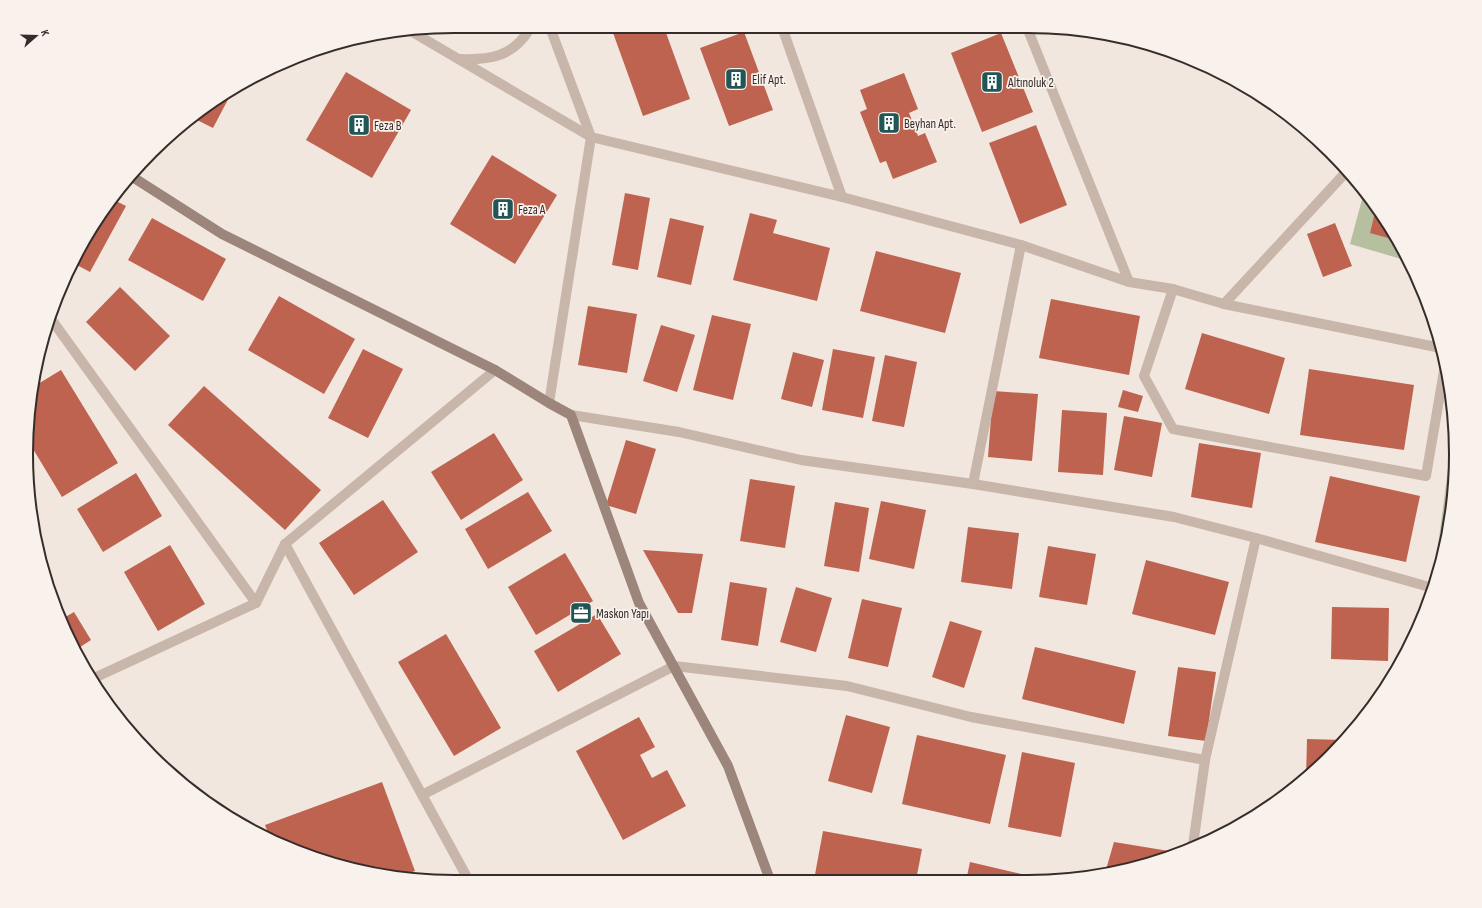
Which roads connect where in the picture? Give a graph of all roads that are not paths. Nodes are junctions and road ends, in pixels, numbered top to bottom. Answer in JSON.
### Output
{"nodes":[{"id":1,"x":527,"y":33,"type":"edge"},
{"id":2,"x":552,"y":33,"type":"edge"},
{"id":3,"x":784,"y":33,"type":"edge"},
{"id":4,"x":1029,"y":33,"type":"edge"},
{"id":5,"x":417,"y":35,"type":"edge"},
{"id":6,"x":458,"y":59,"type":"junction"},
{"id":7,"x":591,"y":137,"type":"junction"},
{"id":8,"x":1344,"y":175,"type":"edge"},
{"id":9,"x":135,"y":179,"type":"edge"},
{"id":10,"x":842,"y":197,"type":"junction"},
{"id":11,"x":1021,"y":245,"type":"junction"},
{"id":12,"x":1129,"y":282,"type":"junction"},
{"id":13,"x":1173,"y":289,"type":"junction"},
{"id":14,"x":1224,"y":304,"type":"junction"},
{"id":15,"x":54,"y":323,"type":"edge"},
{"id":16,"x":1435,"y":347,"type":"edge"},
{"id":17,"x":495,"y":370,"type":"junction"},
{"id":18,"x":1442,"y":381,"type":"edge"},
{"id":19,"x":549,"y":403,"type":"junction"},
{"id":20,"x":571,"y":414,"type":"junction"},
{"id":21,"x":972,"y":484,"type":"junction"},
{"id":22,"x":1256,"y":538,"type":"junction"},
{"id":23,"x":285,"y":544,"type":"junction"},
{"id":24,"x":1428,"y":587,"type":"edge"},
{"id":25,"x":256,"y":603,"type":"junction"},
{"id":26,"x":674,"y":666,"type":"junction"},
{"id":27,"x":97,"y":677,"type":"edge"},
{"id":28,"x":1205,"y":760,"type":"junction"},
{"id":29,"x":422,"y":795,"type":"junction"},
{"id":30,"x":1194,"y":841,"type":"edge"},
{"id":31,"x":466,"y":875,"type":"edge"},
{"id":32,"x":768,"y":875,"type":"edge"}],
"edges":[{"from":1,"to":6,"type":"street"},
{"from":2,"to":7,"type":"street"},
{"from":3,"to":10,"type":"street"},
{"from":4,"to":12,"type":"street"},
{"from":5,"to":6,"type":"street"},
{"from":6,"to":7,"type":"street"},
{"from":7,"to":10,"type":"street"},
{"from":7,"to":19,"type":"street"},
{"from":8,"to":14,"type":"street"},
{"from":9,"to":17,"type":"street"},
{"from":10,"to":11,"type":"street"},
{"from":11,"to":12,"type":"street"},
{"from":11,"to":21,"type":"street"},
{"from":12,"to":13,"type":"street"},
{"from":13,"to":14,"type":"street"},
{"from":13,"to":18,"type":"street"},
{"from":14,"to":16,"type":"street"},
{"from":15,"to":25,"type":"street"},
{"from":17,"to":19,"type":"street"},
{"from":17,"to":23,"type":"street"},
{"from":19,"to":20,"type":"street"},
{"from":20,"to":21,"type":"street"},
{"from":20,"to":26,"type":"street"},
{"from":21,"to":22,"type":"street"},
{"from":22,"to":24,"type":"street"},
{"from":22,"to":28,"type":"street"},
{"from":23,"to":25,"type":"street"},
{"from":23,"to":29,"type":"street"},
{"from":25,"to":27,"type":"street"},
{"from":26,"to":28,"type":"street"},
{"from":26,"to":29,"type":"street"},
{"from":26,"to":32,"type":"street"},
{"from":28,"to":30,"type":"street"},
{"from":29,"to":31,"type":"street"}]}
